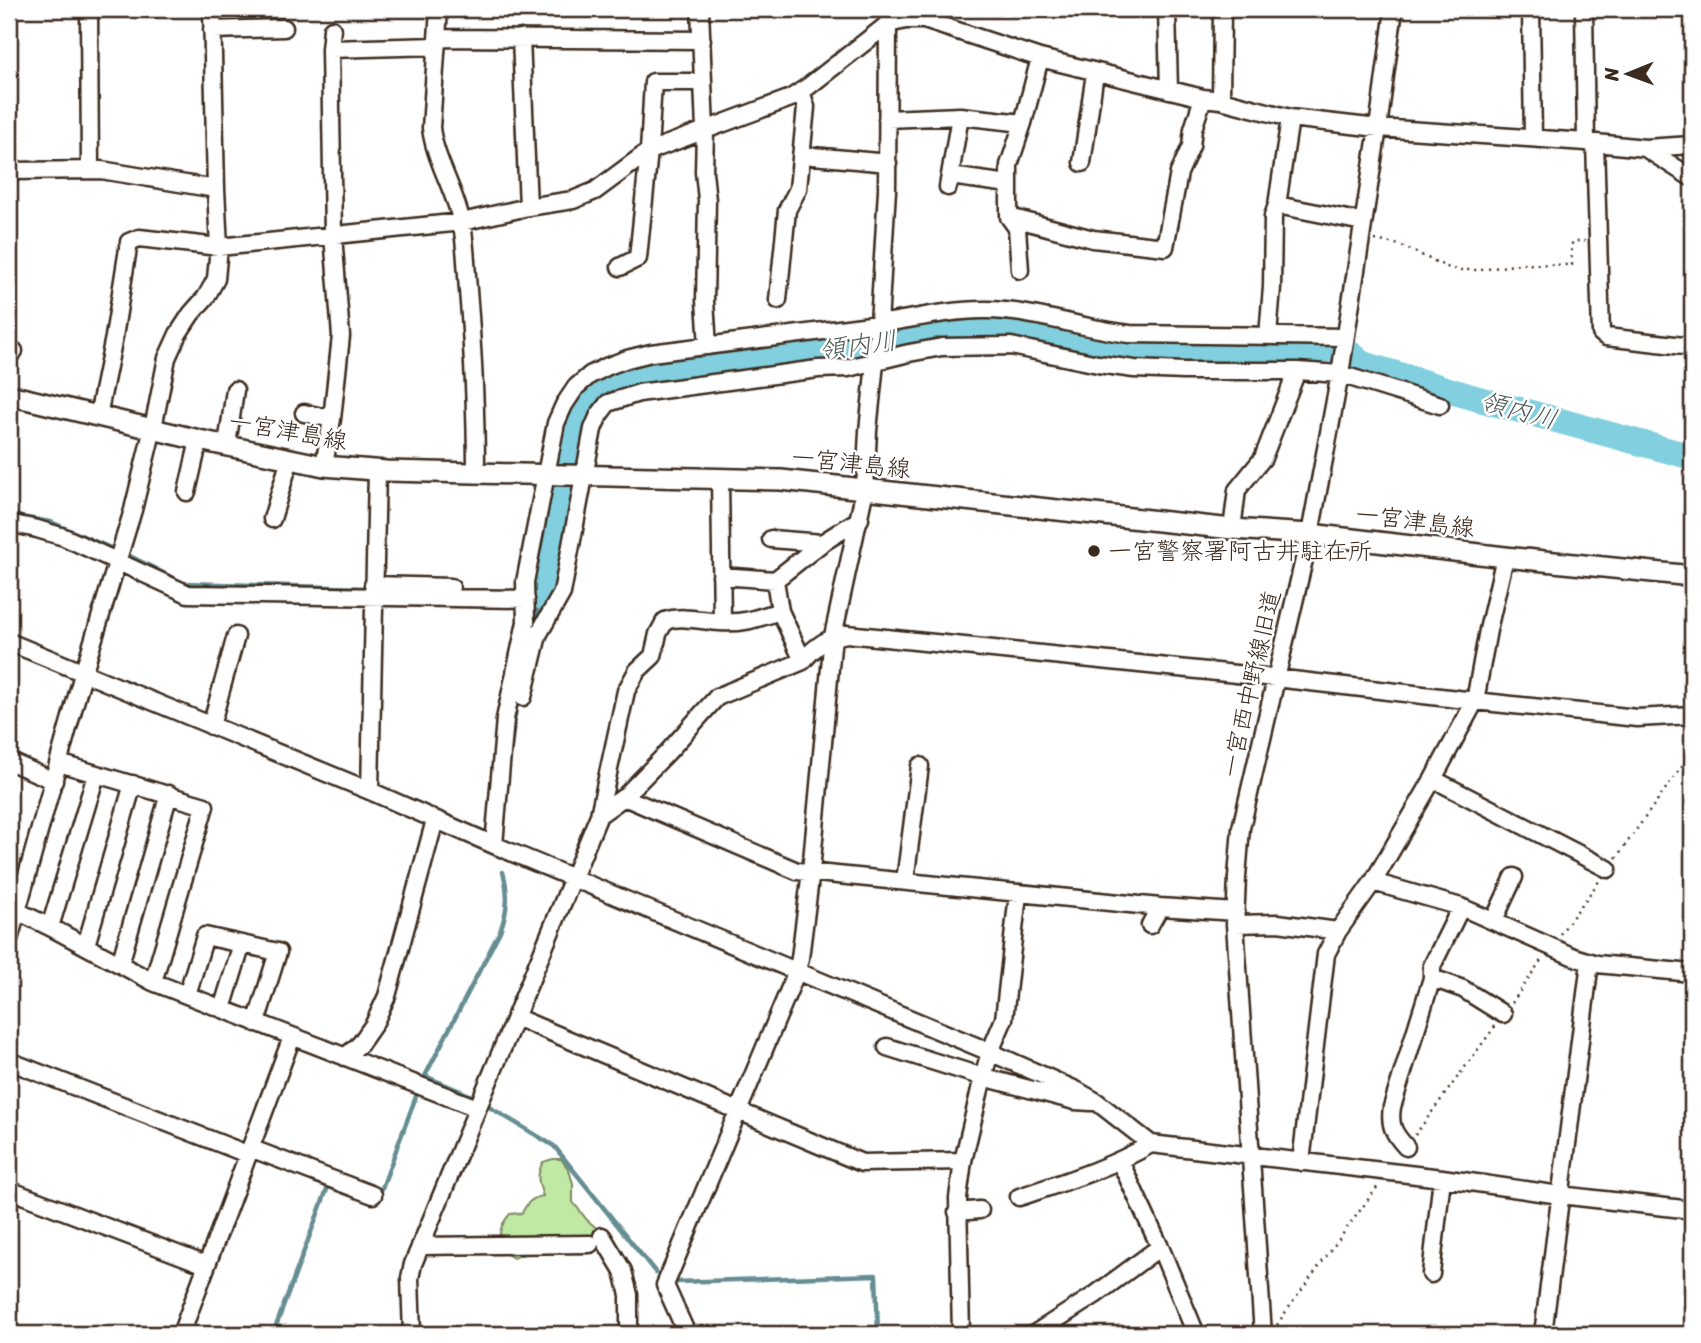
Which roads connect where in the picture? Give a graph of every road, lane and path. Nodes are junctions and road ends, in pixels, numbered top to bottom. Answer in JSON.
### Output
{"nodes":[{"id":1,"x":89,"y":9,"type":"edge"},
{"id":2,"x":212,"y":9,"type":"edge"},
{"id":3,"x":439,"y":9,"type":"edge"},
{"id":4,"x":700,"y":9,"type":"edge"},
{"id":5,"x":1167,"y":9,"type":"edge"},
{"id":6,"x":1222,"y":9,"type":"edge"},
{"id":7,"x":1394,"y":9,"type":"edge"},
{"id":8,"x":1531,"y":9,"type":"edge"},
{"id":9,"x":1584,"y":9,"type":"edge"},
{"id":10,"x":890,"y":17,"type":"edge"},
{"id":11,"x":284,"y":28,"type":"dead end"},
{"id":12,"x":332,"y":29,"type":"dead end"},
{"id":13,"x":212,"y":30,"type":"junction"},
{"id":14,"x":521,"y":38,"type":"junction"},
{"id":15,"x":702,"y":40,"type":"junction"},
{"id":16,"x":437,"y":42,"type":"junction"},
{"id":17,"x":330,"y":49,"type":"junction"},
{"id":18,"x":1040,"y":58,"type":"junction"},
{"id":19,"x":1095,"y":73,"type":"junction"},
{"id":20,"x":703,"y":82,"type":"junction"},
{"id":21,"x":1169,"y":90,"type":"junction"},
{"id":22,"x":801,"y":91,"type":"junction"},
{"id":23,"x":1203,"y":98,"type":"junction"},
{"id":24,"x":1221,"y":100,"type":"junction"},
{"id":25,"x":960,"y":117,"type":"junction"},
{"id":26,"x":1290,"y":118,"type":"junction"},
{"id":27,"x":887,"y":119,"type":"junction"},
{"id":28,"x":1023,"y":123,"type":"junction"},
{"id":29,"x":1378,"y":128,"type":"junction"},
{"id":30,"x":705,"y":130,"type":"junction"},
{"id":31,"x":1533,"y":138,"type":"junction"},
{"id":32,"x":1591,"y":142,"type":"junction"},
{"id":33,"x":1692,"y":145,"type":"edge"},
{"id":34,"x":1645,"y":148,"type":"junction"},
{"id":35,"x":649,"y":151,"type":"junction"},
{"id":36,"x":802,"y":155,"type":"junction"},
{"id":37,"x":888,"y":163,"type":"junction"},
{"id":38,"x":1082,"y":163,"type":"dead end"},
{"id":39,"x":90,"y":170,"type":"junction"},
{"id":40,"x":9,"y":171,"type":"edge"},
{"id":41,"x":1692,"y":178,"type":"edge"},
{"id":42,"x":1009,"y":184,"type":"junction"},
{"id":43,"x":216,"y":189,"type":"junction"},
{"id":44,"x":1277,"y":205,"type":"junction"},
{"id":45,"x":528,"y":207,"type":"junction"},
{"id":46,"x":1009,"y":216,"type":"junction"},
{"id":47,"x":462,"y":222,"type":"junction"},
{"id":48,"x":1362,"y":229,"type":"junction"},
{"id":49,"x":333,"y":235,"type":"junction"},
{"id":50,"x":1599,"y":241,"type":"junction"},
{"id":51,"x":219,"y":247,"type":"junction"},
{"id":52,"x":620,"y":267,"type":"dead end"},
{"id":53,"x":1020,"y":270,"type":"dead end"},
{"id":54,"x":778,"y":300,"type":"dead end"},
{"id":55,"x":879,"y":324,"type":"junction"},
{"id":56,"x":1268,"y":336,"type":"junction"},
{"id":57,"x":1344,"y":337,"type":"junction"},
{"id":58,"x":708,"y":346,"type":"junction"},
{"id":59,"x":1692,"y":347,"type":"edge"},
{"id":60,"x":876,"y":361,"type":"junction"},
{"id":61,"x":1297,"y":371,"type":"junction"},
{"id":62,"x":1340,"y":374,"type":"junction"},
{"id":63,"x":235,"y":390,"type":"dead end"},
{"id":64,"x":9,"y":395,"type":"edge"},
{"id":65,"x":1440,"y":405,"type":"dead end"},
{"id":66,"x":304,"y":414,"type":"dead end"},
{"id":67,"x":98,"y":416,"type":"junction"},
{"id":68,"x":332,"y":419,"type":"junction"},
{"id":69,"x":153,"y":428,"type":"junction"},
{"id":70,"x":199,"y":440,"type":"junction"},
{"id":71,"x":227,"y":445,"type":"junction"},
{"id":72,"x":290,"y":459,"type":"junction"},
{"id":73,"x":324,"y":466,"type":"junction"},
{"id":74,"x":377,"y":470,"type":"junction"},
{"id":75,"x":475,"y":473,"type":"junction"},
{"id":76,"x":546,"y":474,"type":"junction"},
{"id":77,"x":584,"y":476,"type":"junction"},
{"id":78,"x":720,"y":480,"type":"junction"},
{"id":79,"x":865,"y":489,"type":"junction"},
{"id":80,"x":187,"y":492,"type":"dead end"},
{"id":81,"x":272,"y":519,"type":"dead end"},
{"id":82,"x":860,"y":519,"type":"junction"},
{"id":83,"x":9,"y":523,"type":"edge"},
{"id":84,"x":1232,"y":529,"type":"junction"},
{"id":85,"x":1310,"y":534,"type":"junction"},
{"id":86,"x":771,"y":539,"type":"dead end"},
{"id":87,"x":822,"y":543,"type":"junction"},
{"id":88,"x":1505,"y":557,"type":"junction"},
{"id":89,"x":118,"y":561,"type":"junction"},
{"id":90,"x":722,"y":576,"type":"junction"},
{"id":91,"x":1692,"y":576,"type":"edge"},
{"id":92,"x":775,"y":580,"type":"junction"},
{"id":93,"x":373,"y":591,"type":"junction"},
{"id":94,"x":526,"y":594,"type":"junction"},
{"id":95,"x":780,"y":611,"type":"junction"},
{"id":96,"x":722,"y":622,"type":"junction"},
{"id":97,"x":236,"y":636,"type":"dead end"},
{"id":98,"x":833,"y":636,"type":"junction"},
{"id":99,"x":9,"y":642,"type":"edge"},
{"id":100,"x":803,"y":661,"type":"junction"},
{"id":101,"x":83,"y":674,"type":"junction"},
{"id":102,"x":1275,"y":678,"type":"junction"},
{"id":103,"x":523,"y":697,"type":"dead end"},
{"id":104,"x":1475,"y":701,"type":"junction"},
{"id":105,"x":1692,"y":715,"type":"edge"},
{"id":106,"x":211,"y":726,"type":"junction"},
{"id":107,"x":1692,"y":752,"type":"edge"},
{"id":108,"x":9,"y":761,"type":"edge"},
{"id":109,"x":59,"y":763,"type":"junction"},
{"id":110,"x":920,"y":766,"type":"dead end"},
{"id":111,"x":96,"y":775,"type":"junction"},
{"id":112,"x":1433,"y":779,"type":"junction"},
{"id":113,"x":54,"y":781,"type":"junction"},
{"id":114,"x":133,"y":784,"type":"junction"},
{"id":115,"x":370,"y":791,"type":"junction"},
{"id":116,"x":169,"y":794,"type":"junction"},
{"id":117,"x":624,"y":797,"type":"junction"},
{"id":118,"x":599,"y":815,"type":"junction"},
{"id":119,"x":435,"y":820,"type":"junction"},
{"id":120,"x":494,"y":845,"type":"junction"},
{"id":121,"x":1608,"y":869,"type":"junction"},
{"id":122,"x":811,"y":871,"type":"junction"},
{"id":123,"x":1514,"y":877,"type":"dead end"},
{"id":124,"x":573,"y":878,"type":"junction"},
{"id":125,"x":905,"y":881,"type":"junction"},
{"id":126,"x":1373,"y":881,"type":"junction"},
{"id":127,"x":1018,"y":894,"type":"junction"},
{"id":128,"x":1461,"y":907,"type":"junction"},
{"id":129,"x":12,"y":908,"type":"edge"},
{"id":130,"x":1160,"y":908,"type":"junction"},
{"id":131,"x":1236,"y":918,"type":"junction"},
{"id":132,"x":1494,"y":920,"type":"junction"},
{"id":133,"x":1150,"y":925,"type":"dead end"},
{"id":134,"x":50,"y":927,"type":"junction"},
{"id":135,"x":10,"y":931,"type":"edge"},
{"id":136,"x":1338,"y":931,"type":"junction"},
{"id":137,"x":242,"y":944,"type":"junction"},
{"id":138,"x":86,"y":945,"type":"junction"},
{"id":139,"x":1551,"y":947,"type":"junction"},
{"id":140,"x":1590,"y":961,"type":"junction"},
{"id":141,"x":120,"y":964,"type":"junction"},
{"id":142,"x":797,"y":971,"type":"junction"},
{"id":143,"x":1692,"y":973,"type":"edge"},
{"id":144,"x":1432,"y":978,"type":"junction"},
{"id":145,"x":153,"y":982,"type":"junction"},
{"id":146,"x":187,"y":995,"type":"junction"},
{"id":147,"x":222,"y":1009,"type":"junction"},
{"id":148,"x":1503,"y":1014,"type":"junction"},
{"id":149,"x":514,"y":1017,"type":"junction"},
{"id":150,"x":256,"y":1023,"type":"junction"},
{"id":151,"x":292,"y":1037,"type":"junction"},
{"id":152,"x":887,"y":1047,"type":"dead end"},
{"id":153,"x":990,"y":1052,"type":"junction"},
{"id":154,"x":345,"y":1058,"type":"junction"},
{"id":155,"x":9,"y":1061,"type":"edge"},
{"id":156,"x":983,"y":1077,"type":"junction"},
{"id":157,"x":1097,"y":1102,"type":"junction"},
{"id":158,"x":477,"y":1108,"type":"junction"},
{"id":159,"x":738,"y":1111,"type":"junction"},
{"id":160,"x":1151,"y":1144,"type":"junction"},
{"id":161,"x":1406,"y":1147,"type":"joint"},
{"id":162,"x":249,"y":1151,"type":"junction"},
{"id":163,"x":1252,"y":1155,"type":"junction"},
{"id":164,"x":963,"y":1161,"type":"junction"},
{"id":165,"x":1119,"y":1161,"type":"junction"},
{"id":166,"x":1301,"y":1162,"type":"junction"},
{"id":167,"x":1389,"y":1171,"type":"junction"},
{"id":168,"x":1442,"y":1178,"type":"junction"},
{"id":169,"x":9,"y":1190,"type":"edge"},
{"id":170,"x":373,"y":1195,"type":"dead end"},
{"id":171,"x":1560,"y":1195,"type":"junction"},
{"id":172,"x":1019,"y":1197,"type":"dead end"},
{"id":173,"x":980,"y":1210,"type":"dead end"},
{"id":174,"x":1692,"y":1210,"type":"edge"},
{"id":175,"x":957,"y":1212,"type":"junction"},
{"id":176,"x":420,"y":1246,"type":"junction"},
{"id":177,"x":1160,"y":1247,"type":"junction"},
{"id":178,"x":206,"y":1265,"type":"junction"},
{"id":179,"x":1431,"y":1274,"type":"dead end"},
{"id":180,"x":181,"y":1334,"type":"edge"},
{"id":181,"x":412,"y":1334,"type":"edge"},
{"id":182,"x":629,"y":1334,"type":"edge"},
{"id":183,"x":687,"y":1334,"type":"edge"},
{"id":184,"x":961,"y":1334,"type":"edge"},
{"id":185,"x":1034,"y":1334,"type":"edge"},
{"id":186,"x":1196,"y":1334,"type":"edge"},
{"id":187,"x":1264,"y":1334,"type":"edge"},
{"id":188,"x":1272,"y":1334,"type":"edge"},
{"id":189,"x":1544,"y":1334,"type":"edge"}],
"edges":[{"from":1,"to":39,"type":"street"},
{"from":2,"to":13,"type":"street"},
{"from":3,"to":16,"type":"street"},
{"from":4,"to":15,"type":"street"},
{"from":5,"to":21,"type":"street"},
{"from":6,"to":24,"type":"street"},
{"from":7,"to":29,"type":"street","name":"一宮西中野線旧道"},
{"from":8,"to":31,"type":"street"},
{"from":9,"to":32,"type":"street"},
{"from":10,"to":18,"type":"street"},
{"from":10,"to":22,"type":"street"},
{"from":10,"to":27,"type":"street"},
{"from":11,"to":13,"type":"street"},
{"from":12,"to":17,"type":"street"},
{"from":13,"to":43,"type":"street"},
{"from":14,"to":15,"type":"street"},
{"from":14,"to":16,"type":"street"},
{"from":14,"to":45,"type":"street"},
{"from":15,"to":20,"type":"street"},
{"from":16,"to":17,"type":"street"},
{"from":16,"to":47,"type":"street"},
{"from":17,"to":49,"type":"street"},
{"from":18,"to":19,"type":"street"},
{"from":18,"to":28,"type":"street"},
{"from":19,"to":21,"type":"street"},
{"from":19,"to":38,"type":"street"},
{"from":20,"to":30,"type":"street"},
{"from":20,"to":35,"type":"street"},
{"from":21,"to":23,"type":"street"},
{"from":22,"to":30,"type":"street"},
{"from":22,"to":36,"type":"street"},
{"from":23,"to":24,"type":"street"},
{"from":23,"to":46,"type":"street"},
{"from":24,"to":26,"type":"street"},
{"from":25,"to":27,"type":"street"},
{"from":25,"to":28,"type":"street"},
{"from":25,"to":42,"type":"street"},
{"from":26,"to":29,"type":"street"},
{"from":26,"to":44,"type":"street"},
{"from":27,"to":37,"type":"street"},
{"from":28,"to":42,"type":"street"},
{"from":29,"to":31,"type":"street"},
{"from":29,"to":48,"type":"street","name":"一宮西中野線旧道"},
{"from":30,"to":35,"type":"street"},
{"from":30,"to":58,"type":"street"},
{"from":31,"to":32,"type":"street"},
{"from":32,"to":34,"type":"street"},
{"from":32,"to":50,"type":"street"},
{"from":33,"to":34,"type":"street"},
{"from":34,"to":41,"type":"street"},
{"from":35,"to":45,"type":"street"},
{"from":35,"to":52,"type":"street"},
{"from":36,"to":37,"type":"street"},
{"from":36,"to":54,"type":"street"},
{"from":37,"to":55,"type":"street"},
{"from":39,"to":40,"type":"street"},
{"from":39,"to":43,"type":"street"},
{"from":42,"to":46,"type":"street"},
{"from":43,"to":51,"type":"street"},
{"from":44,"to":48,"type":"street"},
{"from":44,"to":56,"type":"street"},
{"from":45,"to":47,"type":"street"},
{"from":46,"to":53,"type":"street"},
{"from":47,"to":49,"type":"street"},
{"from":47,"to":75,"type":"street"},
{"from":48,"to":50,"type":"path"},
{"from":48,"to":57,"type":"street","name":"一宮西中野線旧道"},
{"from":49,"to":51,"type":"street"},
{"from":49,"to":68,"type":"street"},
{"from":50,"to":59,"type":"street"},
{"from":51,"to":67,"type":"street"},
{"from":51,"to":69,"type":"street"},
{"from":55,"to":56,"type":"street"},
{"from":55,"to":58,"type":"street"},
{"from":55,"to":60,"type":"street"},
{"from":56,"to":57,"type":"street"},
{"from":57,"to":62,"type":"street","name":"一宮西中野線旧道"},
{"from":58,"to":76,"type":"street"},
{"from":60,"to":61,"type":"street"},
{"from":60,"to":77,"type":"street"},
{"from":60,"to":79,"type":"street"},
{"from":61,"to":62,"type":"street"},
{"from":61,"to":84,"type":"street"},
{"from":62,"to":65,"type":"street"},
{"from":62,"to":85,"type":"street","name":"一宮西中野線旧道"},
{"from":63,"to":71,"type":"street"},
{"from":64,"to":67,"type":"main road","name":"一宮津島線"},
{"from":66,"to":68,"type":"street"},
{"from":67,"to":69,"type":"main road","name":"一宮津島線"},
{"from":68,"to":73,"type":"street"},
{"from":69,"to":70,"type":"main road","name":"一宮津島線"},
{"from":69,"to":89,"type":"street"},
{"from":70,"to":71,"type":"main road","name":"一宮津島線"},
{"from":70,"to":80,"type":"street"},
{"from":71,"to":72,"type":"main road","name":"一宮津島線"},
{"from":72,"to":73,"type":"main road","name":"一宮津島線"},
{"from":72,"to":81,"type":"street"},
{"from":73,"to":74,"type":"main road","name":"一宮津島線"},
{"from":74,"to":75,"type":"main road","name":"一宮津島線"},
{"from":74,"to":93,"type":"street"},
{"from":75,"to":76,"type":"main road","name":"一宮津島線"},
{"from":76,"to":77,"type":"main road","name":"一宮津島線"},
{"from":76,"to":94,"type":"street"},
{"from":77,"to":78,"type":"main road","name":"一宮津島線"},
{"from":77,"to":103,"type":"street"},
{"from":78,"to":79,"type":"main road","name":"一宮津島線"},
{"from":78,"to":90,"type":"street"},
{"from":79,"to":82,"type":"street"},
{"from":79,"to":84,"type":"main road","name":"一宮津島線"},
{"from":82,"to":87,"type":"street"},
{"from":82,"to":98,"type":"street"},
{"from":83,"to":89,"type":"street"},
{"from":84,"to":85,"type":"main road","name":"一宮津島線"},
{"from":85,"to":88,"type":"main road","name":"一宮津島線"},
{"from":85,"to":102,"type":"street","name":"一宮西中野線旧道"},
{"from":86,"to":87,"type":"street"},
{"from":87,"to":92,"type":"street"},
{"from":88,"to":91,"type":"main road","name":"一宮津島線"},
{"from":88,"to":104,"type":"street"},
{"from":89,"to":93,"type":"street"},
{"from":89,"to":101,"type":"street"},
{"from":90,"to":92,"type":"street"},
{"from":90,"to":96,"type":"street"},
{"from":92,"to":95,"type":"street"},
{"from":93,"to":94,"type":"street"},
{"from":93,"to":115,"type":"street"},
{"from":94,"to":120,"type":"street"},
{"from":95,"to":96,"type":"street"},
{"from":95,"to":100,"type":"street"},
{"from":96,"to":118,"type":"street"},
{"from":97,"to":106,"type":"street"},
{"from":98,"to":100,"type":"street"},
{"from":98,"to":102,"type":"street"},
{"from":98,"to":122,"type":"street"},
{"from":99,"to":101,"type":"street"},
{"from":100,"to":117,"type":"street"},
{"from":101,"to":106,"type":"street"},
{"from":101,"to":109,"type":"street"},
{"from":102,"to":104,"type":"street"},
{"from":102,"to":131,"type":"street","name":"一宮西中野線旧道"},
{"from":104,"to":105,"type":"street"},
{"from":104,"to":112,"type":"street"},
{"from":106,"to":115,"type":"street"},
{"from":107,"to":121,"type":"path"},
{"from":108,"to":113,"type":"street"},
{"from":109,"to":111,"type":"street"},
{"from":109,"to":113,"type":"street"},
{"from":110,"to":125,"type":"street"},
{"from":111,"to":114,"type":"street"},
{"from":111,"to":134,"type":"street"},
{"from":112,"to":121,"type":"street"},
{"from":112,"to":126,"type":"street"},
{"from":113,"to":129,"type":"street"},
{"from":114,"to":116,"type":"street"},
{"from":114,"to":138,"type":"street"},
{"from":115,"to":119,"type":"street"},
{"from":116,"to":141,"type":"street"},
{"from":116,"to":145,"type":"street"},
{"from":117,"to":118,"type":"street"},
{"from":117,"to":122,"type":"street"},
{"from":118,"to":124,"type":"street"},
{"from":119,"to":120,"type":"street"},
{"from":119,"to":154,"type":"street"},
{"from":120,"to":124,"type":"street"},
{"from":121,"to":139,"type":"path"},
{"from":122,"to":125,"type":"street"},
{"from":122,"to":142,"type":"street"},
{"from":123,"to":132,"type":"street"},
{"from":124,"to":142,"type":"street"},
{"from":124,"to":149,"type":"street"},
{"from":125,"to":127,"type":"street"},
{"from":126,"to":128,"type":"street"},
{"from":126,"to":136,"type":"street"},
{"from":127,"to":130,"type":"street"},
{"from":127,"to":153,"type":"street"},
{"from":128,"to":132,"type":"street"},
{"from":128,"to":144,"type":"street"},
{"from":129,"to":134,"type":"street"},
{"from":129,"to":135,"type":"street"},
{"from":130,"to":131,"type":"street"},
{"from":130,"to":133,"type":"street"},
{"from":131,"to":136,"type":"street"},
{"from":131,"to":163,"type":"street","name":"一宮西中野線旧道"},
{"from":132,"to":139,"type":"street"},
{"from":134,"to":138,"type":"street"},
{"from":136,"to":166,"type":"street"},
{"from":137,"to":146,"type":"street"},
{"from":137,"to":147,"type":"street"},
{"from":137,"to":150,"type":"street"},
{"from":138,"to":141,"type":"street"},
{"from":139,"to":140,"type":"street"},
{"from":139,"to":148,"type":"path"},
{"from":140,"to":143,"type":"street"},
{"from":140,"to":171,"type":"street"},
{"from":141,"to":145,"type":"street"},
{"from":142,"to":153,"type":"street"},
{"from":142,"to":159,"type":"street"},
{"from":144,"to":148,"type":"street"},
{"from":144,"to":161,"type":"street"},
{"from":145,"to":146,"type":"street"},
{"from":146,"to":147,"type":"street"},
{"from":147,"to":150,"type":"street"},
{"from":148,"to":161,"type":"path"},
{"from":149,"to":158,"type":"street"},
{"from":149,"to":159,"type":"street"},
{"from":150,"to":151,"type":"street"},
{"from":151,"to":154,"type":"street"},
{"from":151,"to":162,"type":"street"},
{"from":152,"to":156,"type":"street"},
{"from":153,"to":156,"type":"street"},
{"from":153,"to":157,"type":"street"},
{"from":154,"to":158,"type":"street"},
{"from":155,"to":162,"type":"street"},
{"from":156,"to":157,"type":"street"},
{"from":156,"to":164,"type":"street"},
{"from":157,"to":160,"type":"street"},
{"from":158,"to":176,"type":"street"},
{"from":159,"to":164,"type":"street"},
{"from":159,"to":183,"type":"street"},
{"from":160,"to":163,"type":"street"},
{"from":160,"to":165,"type":"street"},
{"from":162,"to":170,"type":"street"},
{"from":162,"to":178,"type":"street"},
{"from":163,"to":166,"type":"street"},
{"from":163,"to":187,"type":"street","name":"一宮西中野線旧道"},
{"from":164,"to":175,"type":"street"},
{"from":165,"to":172,"type":"street"},
{"from":165,"to":177,"type":"street"},
{"from":166,"to":167,"type":"street"},
{"from":167,"to":168,"type":"street"},
{"from":167,"to":188,"type":"path"},
{"from":168,"to":171,"type":"street"},
{"from":168,"to":179,"type":"street"},
{"from":169,"to":178,"type":"street"},
{"from":171,"to":174,"type":"street"},
{"from":171,"to":189,"type":"street"},
{"from":173,"to":175,"type":"street"},
{"from":175,"to":184,"type":"street"},
{"from":176,"to":181,"type":"street"},
{"from":176,"to":182,"type":"street"},
{"from":177,"to":185,"type":"street"},
{"from":177,"to":186,"type":"street"},
{"from":178,"to":180,"type":"street"}]}
